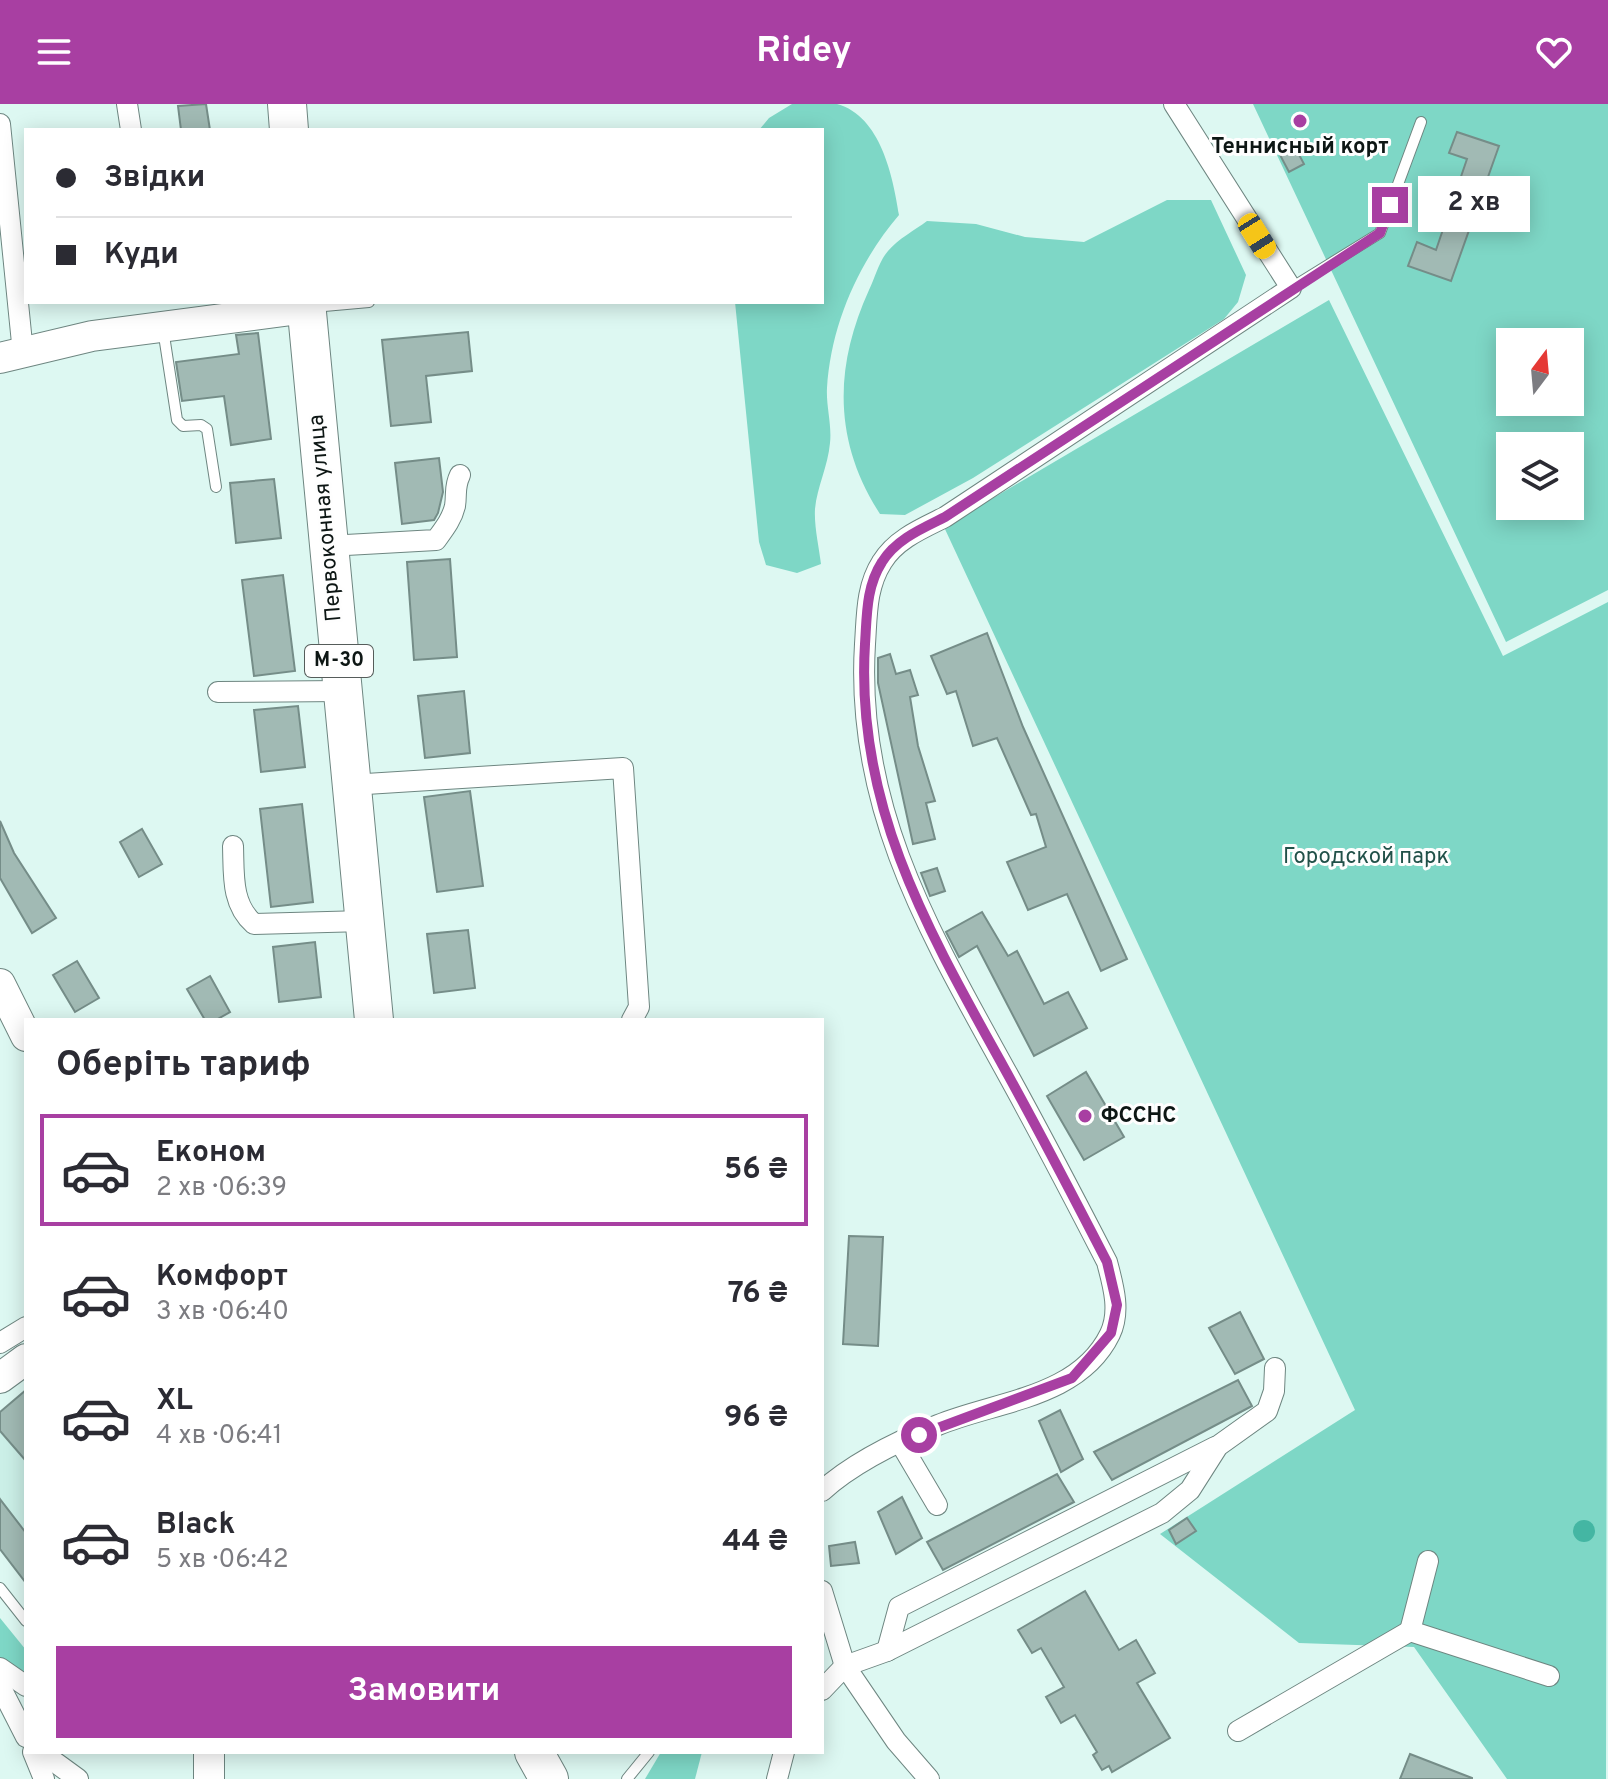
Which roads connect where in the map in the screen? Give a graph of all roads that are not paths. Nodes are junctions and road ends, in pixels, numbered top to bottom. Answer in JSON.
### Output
{"nodes":[{"id":1,"x":127,"y":104,"type":"edge"},
{"id":2,"x":287,"y":104,"type":"edge"},
{"id":3,"x":1174,"y":104,"type":"edge"},
{"id":4,"x":1421,"y":122,"type":"dead end"},
{"id":5,"x":0,"y":124,"type":"edge"},
{"id":6,"x":131,"y":128,"type":"edge"},
{"id":7,"x":289,"y":128,"type":"edge"},
{"id":8,"x":1291,"y":288,"type":"junction"},
{"id":9,"x":327,"y":304,"type":"edge"},
{"id":10,"x":306,"y":305,"type":"edge"},
{"id":11,"x":163,"y":327,"type":"junction"},
{"id":12,"x":12,"y":356,"type":"edge"},
{"id":13,"x":460,"y":475,"type":"dead end"},
{"id":14,"x":216,"y":487,"type":"dead end"},
{"id":15,"x":328,"y":546,"type":"junction"},
{"id":16,"x":341,"y":691,"type":"junction"},
{"id":17,"x":218,"y":692,"type":"dead end"},
{"id":18,"x":350,"y":785,"type":"junction"},
{"id":19,"x":233,"y":846,"type":"dead end"},
{"id":20,"x":364,"y":921,"type":"junction"},
{"id":21,"x":0,"y":984,"type":"edge"},
{"id":22,"x":374,"y":1018,"type":"edge"},
{"id":23,"x":633,"y":1018,"type":"edge"},
{"id":24,"x":24,"y":1032,"type":"edge"},
{"id":25,"x":24,"y":1328,"type":"edge"},
{"id":26,"x":0,"y":1343,"type":"edge"},
{"id":27,"x":24,"y":1360,"type":"edge"},
{"id":28,"x":1275,"y":1368,"type":"dead end"},
{"id":29,"x":0,"y":1378,"type":"edge"},
{"id":30,"x":901,"y":1444,"type":"junction"},
{"id":31,"x":1218,"y":1446,"type":"junction"},
{"id":32,"x":824,"y":1489,"type":"edge"},
{"id":33,"x":937,"y":1505,"type":"dead end"},
{"id":34,"x":1428,"y":1561,"type":"dead end"},
{"id":35,"x":0,"y":1588,"type":"edge"},
{"id":36,"x":824,"y":1598,"type":"edge"},
{"id":37,"x":24,"y":1618,"type":"edge"},
{"id":38,"x":1410,"y":1631,"type":"junction"},
{"id":39,"x":887,"y":1651,"type":"junction"},
{"id":40,"x":845,"y":1666,"type":"junction"},
{"id":41,"x":0,"y":1668,"type":"edge"},
{"id":42,"x":1549,"y":1676,"type":"dead end"},
{"id":43,"x":24,"y":1685,"type":"edge"},
{"id":44,"x":0,"y":1686,"type":"edge"},
{"id":45,"x":824,"y":1688,"type":"edge"},
{"id":46,"x":1238,"y":1731,"type":"dead end"},
{"id":47,"x":24,"y":1733,"type":"edge"},
{"id":48,"x":34,"y":1754,"type":"edge"},
{"id":49,"x":44,"y":1754,"type":"edge"},
{"id":50,"x":209,"y":1754,"type":"edge"},
{"id":51,"x":535,"y":1754,"type":"edge"},
{"id":52,"x":647,"y":1754,"type":"edge"},
{"id":53,"x":783,"y":1754,"type":"edge"},
{"id":54,"x":44,"y":1779,"type":"edge"},
{"id":55,"x":78,"y":1779,"type":"edge"},
{"id":56,"x":209,"y":1779,"type":"edge"},
{"id":57,"x":549,"y":1779,"type":"edge"},
{"id":58,"x":627,"y":1779,"type":"edge"},
{"id":59,"x":777,"y":1779,"type":"edge"},
{"id":60,"x":929,"y":1779,"type":"edge"}],
"edges":[{"from":1,"to":6,"type":"street"},
{"from":2,"to":7,"type":"highway"},
{"from":3,"to":8,"type":"street"},
{"from":4,"to":8,"type":"lane"},
{"from":5,"to":12,"type":"street"},
{"from":8,"to":30,"type":"street"},
{"from":9,"to":10,"type":"lane"},
{"from":10,"to":11,"type":"main road"},
{"from":10,"to":15,"type":"highway","name":"Первоконная улица","number":"М-30"},
{"from":11,"to":12,"type":"main road"},
{"from":11,"to":14,"type":"lane"},
{"from":13,"to":15,"type":"street"},
{"from":15,"to":16,"type":"highway","name":"Первоконная улица","number":"М-30"},
{"from":16,"to":17,"type":"street"},
{"from":16,"to":18,"type":"highway","name":"Первоконная улица","number":"М-30"},
{"from":18,"to":20,"type":"highway","name":"Первоконная улица","number":"М-30"},
{"from":18,"to":23,"type":"street"},
{"from":19,"to":20,"type":"street"},
{"from":20,"to":22,"type":"highway","name":"Первоконная улица","number":"М-30"},
{"from":21,"to":24,"type":"main road"},
{"from":25,"to":26,"type":"street"},
{"from":27,"to":29,"type":"main road"},
{"from":28,"to":31,"type":"street"},
{"from":30,"to":32,"type":"street"},
{"from":30,"to":33,"type":"street"},
{"from":31,"to":39,"type":"street"},
{"from":31,"to":39,"type":"street"},
{"from":34,"to":38,"type":"street"},
{"from":35,"to":37,"type":"lane"},
{"from":36,"to":40,"type":"street"},
{"from":38,"to":42,"type":"street"},
{"from":38,"to":46,"type":"street"},
{"from":39,"to":40,"type":"street"},
{"from":40,"to":45,"type":"street"},
{"from":40,"to":60,"type":"street"},
{"from":41,"to":43,"type":"street"},
{"from":44,"to":47,"type":"street"},
{"from":48,"to":54,"type":"street"},
{"from":49,"to":55,"type":"street"},
{"from":50,"to":56,"type":"main road"},
{"from":51,"to":57,"type":"highway"},
{"from":52,"to":58,"type":"lane"},
{"from":53,"to":59,"type":"street"}]}
